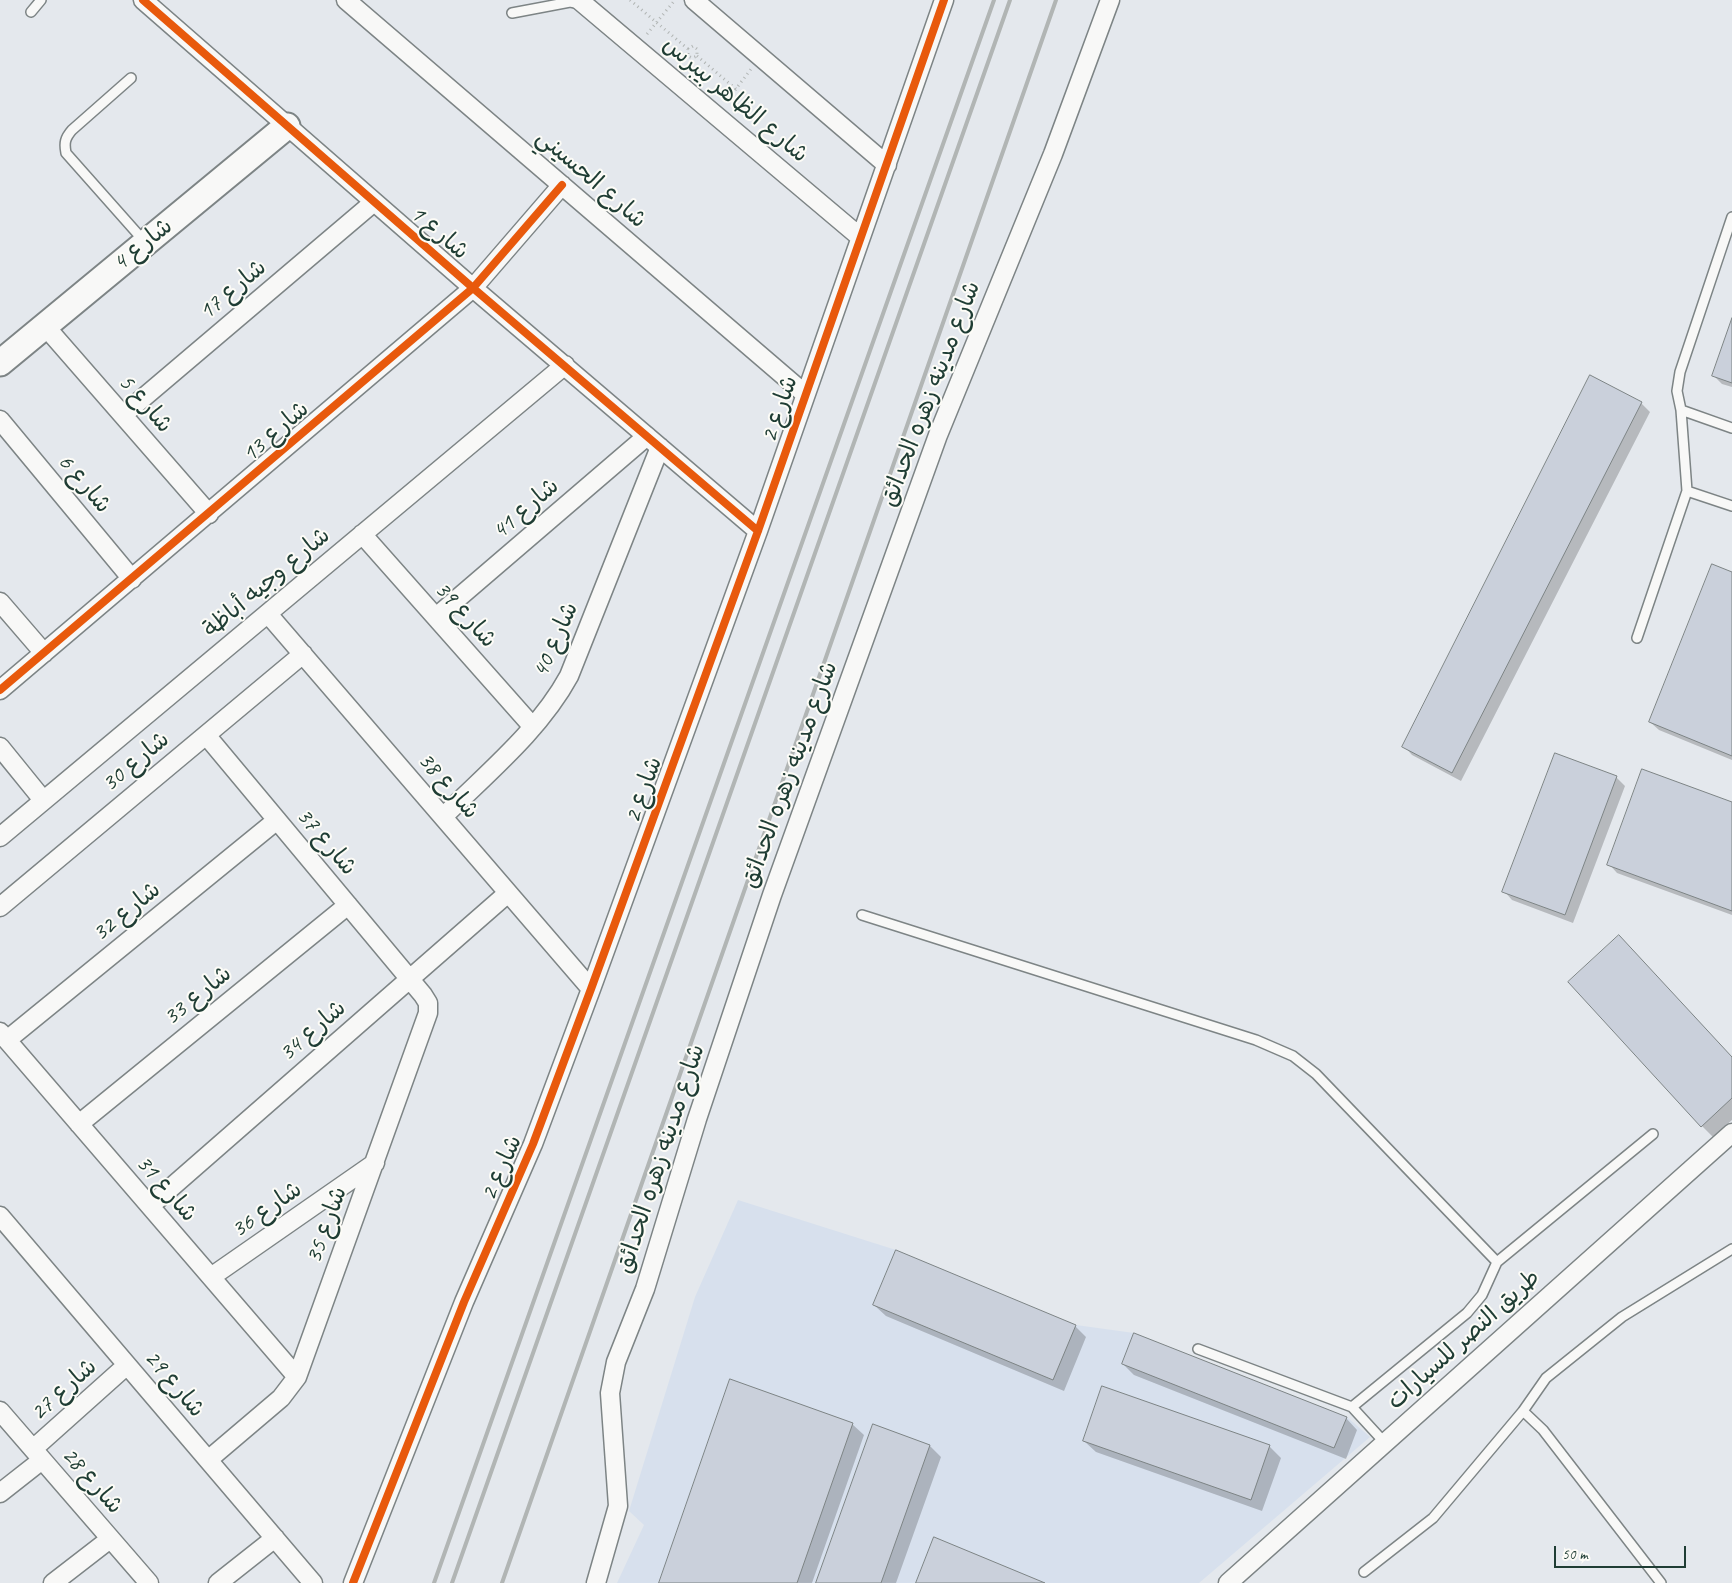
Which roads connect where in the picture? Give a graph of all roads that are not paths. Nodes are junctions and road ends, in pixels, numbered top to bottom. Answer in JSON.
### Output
{"nodes":[{"id":1,"x":41,"y":0,"type":"edge"},
{"id":2,"x":143,"y":0,"type":"edge"},
{"id":3,"x":694,"y":0,"type":"edge"},
{"id":4,"x":944,"y":0,"type":"edge"},
{"id":5,"x":1110,"y":0,"type":"edge"},
{"id":6,"x":354,"y":2,"type":"edge"},
{"id":7,"x":581,"y":2,"type":"edge"},
{"id":8,"x":31,"y":12,"type":"dead end"},
{"id":9,"x":512,"y":13,"type":"dead end"},
{"id":10,"x":131,"y":78,"type":"dead end"},
{"id":11,"x":287,"y":126,"type":"junction"},
{"id":12,"x":887,"y":164,"type":"junction"},
{"id":13,"x":562,"y":185,"type":"junction"},
{"id":14,"x":374,"y":202,"type":"junction"},
{"id":15,"x":1732,"y":217,"type":"edge"},
{"id":16,"x":860,"y":237,"type":"junction"},
{"id":17,"x":146,"y":243,"type":"junction"},
{"id":18,"x":472,"y":288,"type":"junction"},
{"id":19,"x":45,"y":326,"type":"junction"},
{"id":20,"x":0,"y":363,"type":"edge"},
{"id":21,"x":565,"y":366,"type":"junction"},
{"id":22,"x":805,"y":394,"type":"junction"},
{"id":23,"x":1681,"y":410,"type":"junction"},
{"id":24,"x":123,"y":416,"type":"junction"},
{"id":25,"x":0,"y":420,"type":"edge"},
{"id":26,"x":1732,"y":428,"type":"edge"},
{"id":27,"x":653,"y":442,"type":"junction"},
{"id":28,"x":1687,"y":491,"type":"junction"},
{"id":29,"x":1732,"y":506,"type":"edge"},
{"id":30,"x":210,"y":514,"type":"junction"},
{"id":31,"x":758,"y":532,"type":"junction"},
{"id":32,"x":362,"y":534,"type":"junction"},
{"id":33,"x":132,"y":579,"type":"junction"},
{"id":34,"x":0,"y":602,"type":"edge"},
{"id":35,"x":268,"y":614,"type":"junction"},
{"id":36,"x":436,"y":617,"type":"junction"},
{"id":37,"x":1637,"y":638,"type":"dead end"},
{"id":38,"x":44,"y":653,"type":"junction"},
{"id":39,"x":303,"y":654,"type":"junction"},
{"id":40,"x":0,"y":690,"type":"edge"},
{"id":41,"x":533,"y":726,"type":"junction"},
{"id":42,"x":206,"y":735,"type":"junction"},
{"id":43,"x":0,"y":747,"type":"edge"},
{"id":44,"x":44,"y":800,"type":"junction"},
{"id":45,"x":443,"y":817,"type":"junction"},
{"id":46,"x":277,"y":820,"type":"junction"},
{"id":47,"x":0,"y":837,"type":"edge"},
{"id":48,"x":508,"y":892,"type":"junction"},
{"id":49,"x":348,"y":905,"type":"junction"},
{"id":50,"x":0,"y":907,"type":"edge"},
{"id":51,"x":862,"y":915,"type":"dead end"},
{"id":52,"x":409,"y":979,"type":"junction"},
{"id":53,"x":591,"y":989,"type":"junction"},
{"id":54,"x":3,"y":1036,"type":"edge"},
{"id":55,"x":79,"y":1124,"type":"junction"},
{"id":56,"x":1732,"y":1133,"type":"edge"},
{"id":57,"x":1653,"y":1134,"type":"dead end"},
{"id":58,"x":375,"y":1163,"type":"junction"},
{"id":59,"x":150,"y":1206,"type":"junction"},
{"id":60,"x":0,"y":1216,"type":"edge"},
{"id":61,"x":1732,"y":1249,"type":"edge"},
{"id":62,"x":1497,"y":1262,"type":"junction"},
{"id":63,"x":211,"y":1278,"type":"junction"},
{"id":64,"x":1198,"y":1349,"type":"dead end"},
{"id":65,"x":127,"y":1365,"type":"junction"},
{"id":66,"x":297,"y":1377,"type":"junction"},
{"id":67,"x":1352,"y":1407,"type":"junction"},
{"id":68,"x":1524,"y":1411,"type":"junction"},
{"id":69,"x":2,"y":1419,"type":"edge"},
{"id":70,"x":1385,"y":1443,"type":"junction"},
{"id":71,"x":38,"y":1454,"type":"junction"},
{"id":72,"x":208,"y":1460,"type":"junction"},
{"id":73,"x":0,"y":1493,"type":"edge"},
{"id":74,"x":275,"y":1538,"type":"junction"},
{"id":75,"x":110,"y":1539,"type":"junction"},
{"id":76,"x":1364,"y":1572,"type":"dead end"},
{"id":77,"x":53,"y":1583,"type":"edge"},
{"id":78,"x":149,"y":1583,"type":"edge"},
{"id":79,"x":218,"y":1583,"type":"edge"},
{"id":80,"x":313,"y":1583,"type":"edge"},
{"id":81,"x":352,"y":1583,"type":"edge"},
{"id":82,"x":596,"y":1583,"type":"edge"},
{"id":83,"x":1228,"y":1583,"type":"edge"},
{"id":84,"x":1661,"y":1583,"type":"edge"}],
"edges":[{"from":1,"to":8,"type":"lane"},
{"from":2,"to":11,"type":"street","name":"شارع 1"},
{"from":3,"to":12,"type":"street"},
{"from":4,"to":12,"type":"street","name":"شارع 2"},
{"from":5,"to":82,"type":"street","name":"شارع مدينه زهره الحدائق"},
{"from":6,"to":13,"type":"street","name":"شارع الحسيني"},
{"from":7,"to":9,"type":"lane"},
{"from":7,"to":16,"type":"street","name":"شارع الظاهر بيبرس"},
{"from":10,"to":17,"type":"lane"},
{"from":11,"to":14,"type":"street","name":"شارع 1"},
{"from":11,"to":17,"type":"street","name":"شارع 4"},
{"from":12,"to":16,"type":"street","name":"شارع 2"},
{"from":13,"to":18,"type":"street","name":"شارع 13"},
{"from":13,"to":22,"type":"street","name":"شارع الحسيني"},
{"from":14,"to":18,"type":"street","name":"شارع 1"},
{"from":14,"to":24,"type":"street","name":"شارع 17"},
{"from":15,"to":23,"type":"lane"},
{"from":16,"to":22,"type":"street","name":"شارع 2"},
{"from":17,"to":19,"type":"street","name":"شارع 4"},
{"from":18,"to":21,"type":"street","name":"شارع 1"},
{"from":18,"to":30,"type":"street","name":"شارع 13"},
{"from":19,"to":20,"type":"street","name":"شارع 4"},
{"from":19,"to":24,"type":"street","name":"شارع 5"},
{"from":21,"to":27,"type":"street","name":"شارع 1"},
{"from":21,"to":32,"type":"street","name":"شارع وجيه أباظة"},
{"from":22,"to":31,"type":"street","name":"شارع 2"},
{"from":23,"to":26,"type":"lane"},
{"from":23,"to":28,"type":"lane"},
{"from":24,"to":30,"type":"street","name":"شارع 5"},
{"from":25,"to":33,"type":"street","name":"شارع 6"},
{"from":27,"to":31,"type":"street","name":"شارع 1"},
{"from":27,"to":36,"type":"street","name":"شارع 41"},
{"from":27,"to":41,"type":"street","name":"شارع 40"},
{"from":28,"to":29,"type":"lane"},
{"from":28,"to":37,"type":"lane"},
{"from":30,"to":33,"type":"street","name":"شارع 13"},
{"from":31,"to":53,"type":"street","name":"شارع 2"},
{"from":32,"to":35,"type":"street","name":"شارع وجيه أباظة"},
{"from":32,"to":36,"type":"street","name":"شارع 39"},
{"from":33,"to":38,"type":"street","name":"شارع 13"},
{"from":34,"to":38,"type":"street"},
{"from":35,"to":39,"type":"street","name":"شارع 38"},
{"from":35,"to":44,"type":"street","name":"شارع وجيه أباظة"},
{"from":36,"to":41,"type":"street","name":"شارع 39"},
{"from":38,"to":40,"type":"street","name":"شارع 13"},
{"from":39,"to":42,"type":"street","name":"شارع 30"},
{"from":39,"to":45,"type":"street","name":"شارع 38"},
{"from":41,"to":45,"type":"street","name":"شارع 40"},
{"from":42,"to":46,"type":"street","name":"شارع 37"},
{"from":42,"to":50,"type":"street","name":"شارع 30"},
{"from":43,"to":44,"type":"street"},
{"from":44,"to":47,"type":"street","name":"شارع وجيه أباظة"},
{"from":45,"to":48,"type":"street","name":"شارع 38"},
{"from":46,"to":49,"type":"street","name":"شارع 37"},
{"from":46,"to":54,"type":"street","name":"شارع 32"},
{"from":48,"to":52,"type":"street","name":"شارع 34"},
{"from":48,"to":53,"type":"street","name":"شارع 38"},
{"from":49,"to":52,"type":"street","name":"شارع 37"},
{"from":49,"to":55,"type":"street","name":"شارع 33"},
{"from":51,"to":62,"type":"lane"},
{"from":52,"to":58,"type":"street","name":"شارع 35"},
{"from":52,"to":59,"type":"street","name":"شارع 34"},
{"from":53,"to":81,"type":"street","name":"شارع 2"},
{"from":54,"to":55,"type":"street","name":"شارع 31"},
{"from":55,"to":59,"type":"street","name":"شارع 31"},
{"from":56,"to":70,"type":"street","name":"طريق النصر للسيارات"},
{"from":57,"to":62,"type":"lane"},
{"from":58,"to":63,"type":"street","name":"شارع 36"},
{"from":58,"to":66,"type":"street","name":"شارع 35"},
{"from":59,"to":63,"type":"street","name":"شارع 31"},
{"from":60,"to":65,"type":"street","name":"شارع 29"},
{"from":61,"to":68,"type":"lane"},
{"from":62,"to":67,"type":"lane"},
{"from":63,"to":66,"type":"street","name":"شارع 31"},
{"from":64,"to":67,"type":"lane"},
{"from":65,"to":71,"type":"street","name":"شارع 27"},
{"from":65,"to":72,"type":"street","name":"شارع 29"},
{"from":66,"to":72,"type":"street","name":"شارع 35"},
{"from":67,"to":70,"type":"lane"},
{"from":68,"to":76,"type":"lane"},
{"from":68,"to":84,"type":"lane"},
{"from":69,"to":71,"type":"street","name":"شارع 28"},
{"from":70,"to":83,"type":"street","name":"طريق النصر للسيارات"},
{"from":71,"to":73,"type":"street","name":"شارع 27"},
{"from":71,"to":75,"type":"street","name":"شارع 28"},
{"from":72,"to":74,"type":"street","name":"شارع 29"},
{"from":74,"to":79,"type":"street"},
{"from":74,"to":80,"type":"street","name":"شارع 29"},
{"from":75,"to":77,"type":"street"},
{"from":75,"to":78,"type":"street","name":"شارع 28"}]}
